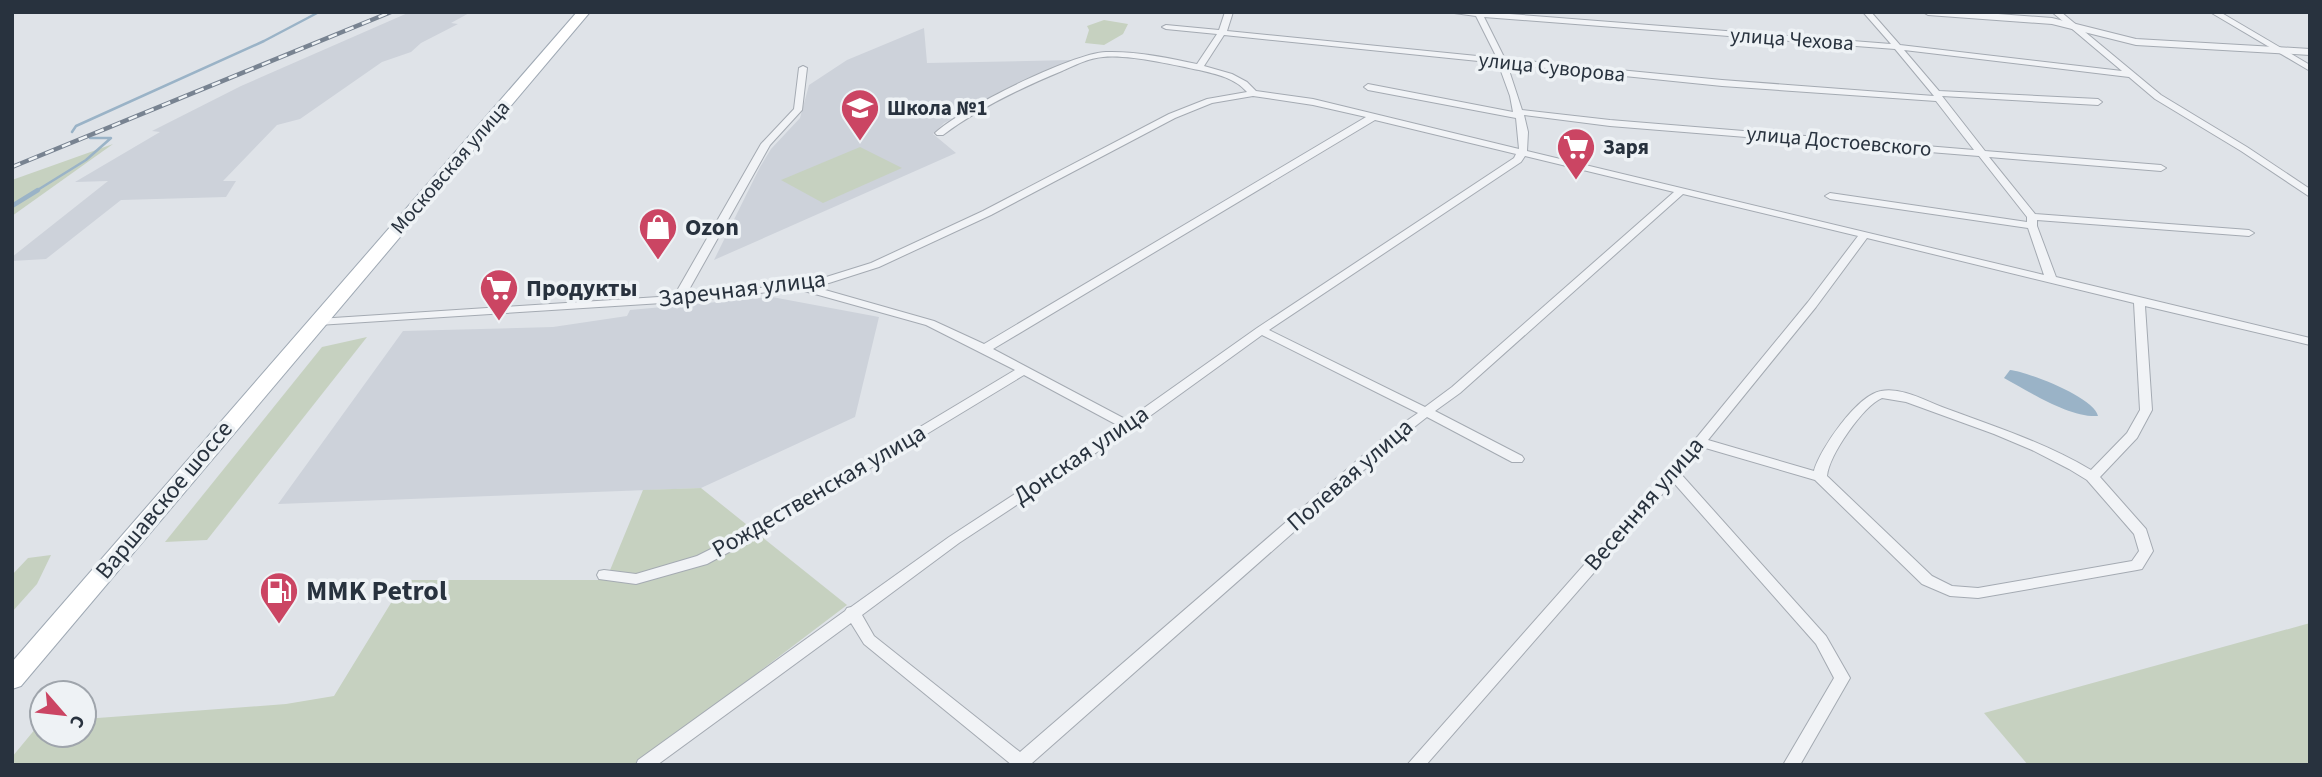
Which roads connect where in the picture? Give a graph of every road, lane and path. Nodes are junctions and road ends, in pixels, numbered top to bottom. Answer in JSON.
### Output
{"nodes":[{"id":1,"x":584,"y":12,"type":"edge"},
{"id":2,"x":1229,"y":12,"type":"edge"},
{"id":3,"x":1451,"y":12,"type":"edge"},
{"id":4,"x":1867,"y":12,"type":"edge"},
{"id":5,"x":1928,"y":12,"type":"edge"},
{"id":6,"x":2056,"y":12,"type":"edge"},
{"id":7,"x":2214,"y":12,"type":"edge"},
{"id":8,"x":1479,"y":14,"type":"edge"},
{"id":9,"x":1167,"y":27,"type":"dead end"},
{"id":10,"x":2078,"y":28,"type":"junction"},
{"id":11,"x":1222,"y":33,"type":"junction"},
{"id":12,"x":1896,"y":47,"type":"junction"},
{"id":13,"x":2278,"y":51,"type":"junction"},
{"id":14,"x":2310,"y":52,"type":"edge"},
{"id":15,"x":1502,"y":62,"type":"junction"},
{"id":16,"x":803,"y":68,"type":"dead end"},
{"id":17,"x":1199,"y":68,"type":"junction"},
{"id":18,"x":2310,"y":69,"type":"edge"},
{"id":19,"x":2132,"y":75,"type":"junction"},
{"id":20,"x":1368,"y":88,"type":"dead end"},
{"id":21,"x":1253,"y":93,"type":"junction"},
{"id":22,"x":1938,"y":96,"type":"junction"},
{"id":23,"x":2098,"y":102,"type":"dead end"},
{"id":24,"x":1518,"y":114,"type":"junction"},
{"id":25,"x":1373,"y":117,"type":"junction"},
{"id":26,"x":940,"y":133,"type":"dead end"},
{"id":27,"x":1521,"y":152,"type":"junction"},
{"id":28,"x":1980,"y":152,"type":"junction"},
{"id":29,"x":2161,"y":168,"type":"dead end"},
{"id":30,"x":1681,"y":191,"type":"junction"},
{"id":31,"x":2310,"y":194,"type":"edge"},
{"id":32,"x":1830,"y":196,"type":"dead end"},
{"id":33,"x":2032,"y":221,"type":"junction"},
{"id":34,"x":2249,"y":233,"type":"dead end"},
{"id":35,"x":1864,"y":235,"type":"junction"},
{"id":36,"x":2051,"y":280,"type":"junction"},
{"id":37,"x":798,"y":286,"type":"junction"},
{"id":38,"x":678,"y":299,"type":"junction"},
{"id":39,"x":2139,"y":303,"type":"junction"},
{"id":40,"x":318,"y":322,"type":"junction"},
{"id":41,"x":1261,"y":330,"type":"junction"},
{"id":42,"x":2310,"y":342,"type":"edge"},
{"id":43,"x":984,"y":349,"type":"junction"},
{"id":44,"x":1022,"y":371,"type":"junction"},
{"id":45,"x":1423,"y":412,"type":"junction"},
{"id":46,"x":1128,"y":426,"type":"junction"},
{"id":47,"x":1699,"y":442,"type":"junction"},
{"id":48,"x":1517,"y":459,"type":"dead end"},
{"id":49,"x":1672,"y":472,"type":"junction"},
{"id":50,"x":1820,"y":477,"type":"junction"},
{"id":51,"x":2092,"y":477,"type":"junction"},
{"id":52,"x":604,"y":575,"type":"dead end"},
{"id":53,"x":852,"y":612,"type":"junction"},
{"id":54,"x":12,"y":679,"type":"edge"},
{"id":55,"x":1023,"y":763,"type":"edge"},
{"id":56,"x":644,"y":765,"type":"edge"},
{"id":57,"x":1415,"y":765,"type":"edge"},
{"id":58,"x":1791,"y":765,"type":"edge"}],
"edges":[{"from":1,"to":40,"type":"main road","name":"Московская улица"},
{"from":2,"to":11,"type":"street"},
{"from":3,"to":8,"type":"street","name":"улица Чехова"},
{"from":4,"to":12,"type":"street"},
{"from":5,"to":10,"type":"street"},
{"from":6,"to":10,"type":"street"},
{"from":7,"to":13,"type":"street"},
{"from":8,"to":12,"type":"street","name":"улица Чехова"},
{"from":8,"to":15,"type":"street"},
{"from":9,"to":11,"type":"street","name":"улица Суворова"},
{"from":10,"to":13,"type":"street"},
{"from":10,"to":19,"type":"street"},
{"from":11,"to":15,"type":"street","name":"улица Суворова"},
{"from":11,"to":17,"type":"street"},
{"from":12,"to":19,"type":"street","name":"улица Чехова"},
{"from":12,"to":22,"type":"street"},
{"from":13,"to":14,"type":"street"},
{"from":13,"to":18,"type":"street"},
{"from":15,"to":22,"type":"street","name":"улица Суворова"},
{"from":15,"to":24,"type":"street"},
{"from":16,"to":38,"type":"street"},
{"from":17,"to":21,"type":"street"},
{"from":17,"to":26,"type":"street"},
{"from":19,"to":31,"type":"street"},
{"from":20,"to":24,"type":"street","name":"улица Достоевского"},
{"from":21,"to":25,"type":"street"},
{"from":21,"to":37,"type":"street","name":"Заречная улица"},
{"from":22,"to":23,"type":"street","name":"улица Суворова"},
{"from":22,"to":28,"type":"street"},
{"from":24,"to":27,"type":"street"},
{"from":24,"to":28,"type":"street","name":"улица Достоевского"},
{"from":25,"to":27,"type":"street"},
{"from":25,"to":43,"type":"street"},
{"from":27,"to":30,"type":"street"},
{"from":27,"to":41,"type":"street","name":"Донская улица"},
{"from":28,"to":29,"type":"street","name":"улица Достоевского"},
{"from":28,"to":33,"type":"street"},
{"from":30,"to":35,"type":"street"},
{"from":30,"to":45,"type":"street","name":"Полевая улица"},
{"from":32,"to":33,"type":"street"},
{"from":33,"to":34,"type":"street"},
{"from":33,"to":36,"type":"street"},
{"from":35,"to":36,"type":"street"},
{"from":35,"to":47,"type":"street","name":"Весенняя улица"},
{"from":36,"to":39,"type":"street"},
{"from":37,"to":38,"type":"street","name":"Заречная улица"},
{"from":37,"to":43,"type":"street"},
{"from":38,"to":40,"type":"street","name":"Заречная улица"},
{"from":39,"to":42,"type":"street"},
{"from":39,"to":51,"type":"street"},
{"from":40,"to":54,"type":"main road","name":"Варшавское шоссе"},
{"from":41,"to":45,"type":"street"},
{"from":41,"to":46,"type":"street","name":"Донская улица"},
{"from":43,"to":44,"type":"street"},
{"from":44,"to":46,"type":"street"},
{"from":44,"to":52,"type":"street","name":"Рождественская улица"},
{"from":45,"to":48,"type":"street"},
{"from":45,"to":55,"type":"street","name":"Полевая улица"},
{"from":46,"to":53,"type":"street","name":"Донская улица"},
{"from":47,"to":49,"type":"street","name":"Весенняя улица"},
{"from":47,"to":50,"type":"street"},
{"from":49,"to":57,"type":"street","name":"Весенняя улица"},
{"from":49,"to":58,"type":"street"},
{"from":50,"to":51,"type":"street"},
{"from":50,"to":51,"type":"street"},
{"from":53,"to":55,"type":"street"},
{"from":53,"to":56,"type":"street","name":"Донская улица"}]}
